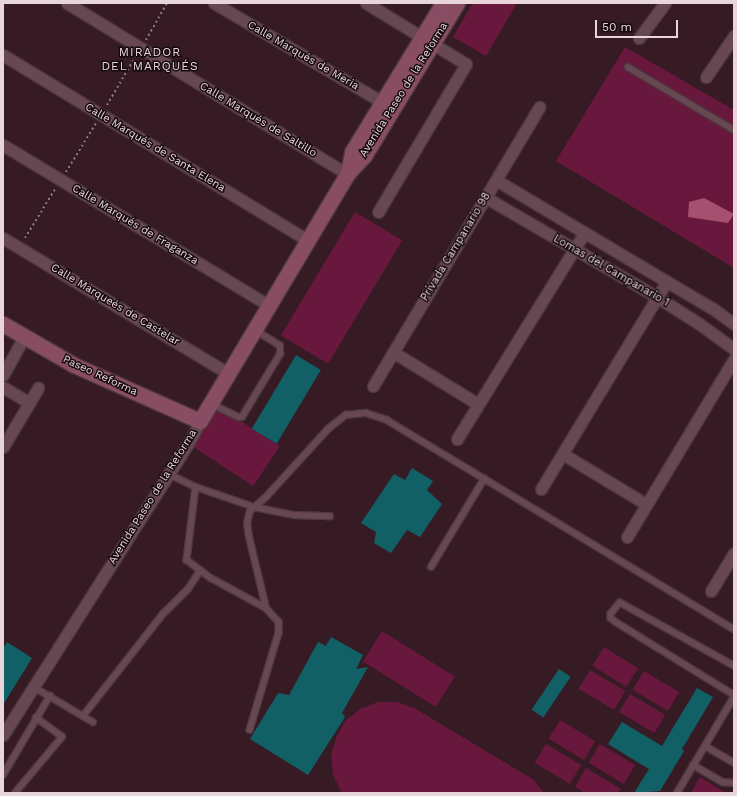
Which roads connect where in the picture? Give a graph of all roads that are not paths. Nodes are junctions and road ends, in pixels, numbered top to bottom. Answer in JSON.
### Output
{"nodes":[{"id":1,"x":67,"y":3,"type":"edge"},
{"id":2,"x":214,"y":3,"type":"edge"},
{"id":3,"x":366,"y":3,"type":"edge"},
{"id":4,"x":443,"y":3,"type":"edge"},
{"id":5,"x":457,"y":3,"type":"edge"},
{"id":6,"x":664,"y":3,"type":"edge"},
{"id":7,"x":734,"y":36,"type":"edge"},
{"id":8,"x":639,"y":38,"type":"dead end"},
{"id":9,"x":428,"y":40,"type":"junction"},
{"id":10,"x":3,"y":55,"type":"edge"},
{"id":11,"x":628,"y":67,"type":"dead end"},
{"id":12,"x":706,"y":77,"type":"dead end"},
{"id":13,"x":388,"y":106,"type":"junction"},
{"id":14,"x":539,"y":107,"type":"dead end"},
{"id":15,"x":734,"y":130,"type":"edge"},
{"id":16,"x":3,"y":145,"type":"edge"},
{"id":17,"x":348,"y":174,"type":"junction"},
{"id":18,"x":496,"y":180,"type":"junction"},
{"id":19,"x":485,"y":198,"type":"junction"},
{"id":20,"x":378,"y":212,"type":"dead end"},
{"id":21,"x":584,"y":233,"type":"junction"},
{"id":22,"x":3,"y":238,"type":"edge"},
{"id":23,"x":307,"y":240,"type":"junction"},
{"id":24,"x":574,"y":249,"type":"junction"},
{"id":25,"x":667,"y":281,"type":"junction"},
{"id":26,"x":657,"y":297,"type":"junction"},
{"id":27,"x":268,"y":305,"type":"junction"},
{"id":28,"x":3,"y":324,"type":"edge"},
{"id":29,"x":734,"y":324,"type":"edge"},
{"id":30,"x":253,"y":330,"type":"junction"},
{"id":31,"x":24,"y":337,"type":"junction"},
{"id":32,"x":734,"y":349,"type":"edge"},
{"id":33,"x":393,"y":352,"type":"junction"},
{"id":34,"x":734,"y":359,"type":"edge"},
{"id":35,"x":228,"y":372,"type":"junction"},
{"id":36,"x":3,"y":375,"type":"edge"},
{"id":37,"x":373,"y":386,"type":"dead end"},
{"id":38,"x":3,"y":387,"type":"edge"},
{"id":39,"x":38,"y":388,"type":"dead end"},
{"id":40,"x":210,"y":402,"type":"junction"},
{"id":41,"x":30,"y":403,"type":"junction"},
{"id":42,"x":478,"y":404,"type":"junction"},
{"id":43,"x":200,"y":420,"type":"junction"},
{"id":44,"x":457,"y":439,"type":"dead end"},
{"id":45,"x":3,"y":447,"type":"edge"},
{"id":46,"x":563,"y":454,"type":"junction"},
{"id":47,"x":169,"y":474,"type":"junction"},
{"id":48,"x":484,"y":479,"type":"junction"},
{"id":49,"x":196,"y":487,"type":"junction"},
{"id":50,"x":541,"y":489,"type":"dead end"},
{"id":51,"x":646,"y":504,"type":"junction"},
{"id":52,"x":254,"y":507,"type":"junction"},
{"id":53,"x":330,"y":516,"type":"dead end"},
{"id":54,"x":627,"y":536,"type":"dead end"},
{"id":55,"x":734,"y":554,"type":"edge"},
{"id":56,"x":431,"y":567,"type":"dead end"},
{"id":57,"x":200,"y":571,"type":"junction"},
{"id":58,"x":711,"y":591,"type":"dead end"},
{"id":59,"x":266,"y":608,"type":"junction"},
{"id":60,"x":734,"y":629,"type":"edge"},
{"id":61,"x":734,"y":666,"type":"edge"},
{"id":62,"x":32,"y":686,"type":"junction"},
{"id":63,"x":50,"y":696,"type":"junction"},
{"id":64,"x":734,"y":696,"type":"edge"},
{"id":65,"x":83,"y":716,"type":"junction"},
{"id":66,"x":36,"y":718,"type":"junction"},
{"id":67,"x":93,"y":722,"type":"dead end"},
{"id":68,"x":250,"y":730,"type":"dead end"},
{"id":69,"x":3,"y":735,"type":"edge"},
{"id":70,"x":704,"y":746,"type":"junction"},
{"id":71,"x":734,"y":763,"type":"edge"},
{"id":72,"x":693,"y":765,"type":"junction"},
{"id":73,"x":3,"y":775,"type":"edge"},
{"id":74,"x":734,"y":783,"type":"edge"},
{"id":75,"x":15,"y":793,"type":"edge"},
{"id":76,"x":676,"y":793,"type":"edge"}],
"edges":[{"from":1,"to":17,"type":"street","name":"Calle Marqués de Saltillo"},
{"from":2,"to":13,"type":"street","name":"Calle Marqués de Meria"},
{"from":3,"to":9,"type":"street"},
{"from":4,"to":9,"type":"street","name":"Avenida Paseo de la Reforma"},
{"from":5,"to":9,"type":"street","name":"Avenida Paseo de la Reforma"},
{"from":6,"to":8,"type":"street"},
{"from":7,"to":12,"type":"street"},
{"from":9,"to":13,"type":"street","name":"Avenida Paseo de la Reforma"},
{"from":9,"to":20,"type":"street"},
{"from":10,"to":23,"type":"street","name":"Calle Marqués de Santa Elena"},
{"from":11,"to":15,"type":"lane"},
{"from":13,"to":17,"type":"street","name":"Avenida Paseo de la Reforma"},
{"from":14,"to":18,"type":"street","name":"Privada Campanario 98"},
{"from":16,"to":27,"type":"street","name":"Calle Marqués de Fraganza"},
{"from":17,"to":23,"type":"street","name":"Avenida Paseo de la Reforma"},
{"from":18,"to":19,"type":"street","name":"Privada Campanario 98"},
{"from":18,"to":21,"type":"street","name":"Lomas del Campanario 1"},
{"from":19,"to":24,"type":"street","name":"Lomas del Campanario 1"},
{"from":19,"to":33,"type":"street","name":"Privada Campanario 98"},
{"from":21,"to":24,"type":"street"},
{"from":21,"to":25,"type":"street","name":"Lomas del Campanario 1"},
{"from":22,"to":35,"type":"street","name":"Calle Marqueés de Castelar"},
{"from":23,"to":27,"type":"street","name":"Avenida Paseo de la Reforma"},
{"from":24,"to":26,"type":"street","name":"Lomas del Campanario 1"},
{"from":24,"to":42,"type":"street"},
{"from":25,"to":26,"type":"street"},
{"from":25,"to":29,"type":"street","name":"Lomas del Campanario 1"},
{"from":26,"to":32,"type":"street","name":"Lomas del Campanario 1"},
{"from":26,"to":46,"type":"street"},
{"from":27,"to":30,"type":"street","name":"Avenida Paseo de la Reforma"},
{"from":28,"to":31,"type":"street","name":"Paseo Reforma"},
{"from":30,"to":35,"type":"street","name":"Avenida Paseo de la Reforma"},
{"from":30,"to":40,"type":"lane"},
{"from":31,"to":36,"type":"street"},
{"from":31,"to":43,"type":"street","name":"Paseo Reforma"},
{"from":33,"to":37,"type":"street","name":"Privada Campanario 98"},
{"from":33,"to":42,"type":"street"},
{"from":34,"to":51,"type":"street"},
{"from":35,"to":40,"type":"street","name":"Avenida Paseo de la Reforma"},
{"from":38,"to":41,"type":"street"},
{"from":39,"to":41,"type":"street"},
{"from":40,"to":43,"type":"street","name":"Avenida Paseo de la Reforma"},
{"from":41,"to":45,"type":"street"},
{"from":42,"to":44,"type":"street"},
{"from":43,"to":47,"type":"street","name":"Avenida Paseo de la Reforma"},
{"from":46,"to":50,"type":"street"},
{"from":46,"to":51,"type":"street"},
{"from":47,"to":49,"type":"lane"},
{"from":47,"to":62,"type":"street","name":"Avenida Paseo de la Reforma"},
{"from":48,"to":52,"type":"lane"},
{"from":48,"to":56,"type":"lane"},
{"from":48,"to":60,"type":"lane"},
{"from":49,"to":52,"type":"lane"},
{"from":49,"to":57,"type":"lane"},
{"from":51,"to":54,"type":"street"},
{"from":52,"to":53,"type":"lane"},
{"from":52,"to":59,"type":"lane"},
{"from":55,"to":58,"type":"street"},
{"from":57,"to":59,"type":"lane"},
{"from":57,"to":65,"type":"lane"},
{"from":59,"to":68,"type":"lane"},
{"from":61,"to":64,"type":"lane"},
{"from":62,"to":63,"type":"lane"},
{"from":62,"to":69,"type":"street","name":"Avenida Paseo de la Reforma"},
{"from":63,"to":65,"type":"lane"},
{"from":63,"to":66,"type":"lane"},
{"from":64,"to":70,"type":"lane"},
{"from":65,"to":67,"type":"lane"},
{"from":66,"to":73,"type":"lane"},
{"from":66,"to":75,"type":"lane"},
{"from":70,"to":71,"type":"lane"},
{"from":70,"to":72,"type":"lane"},
{"from":72,"to":74,"type":"lane"},
{"from":72,"to":76,"type":"lane"}]}
